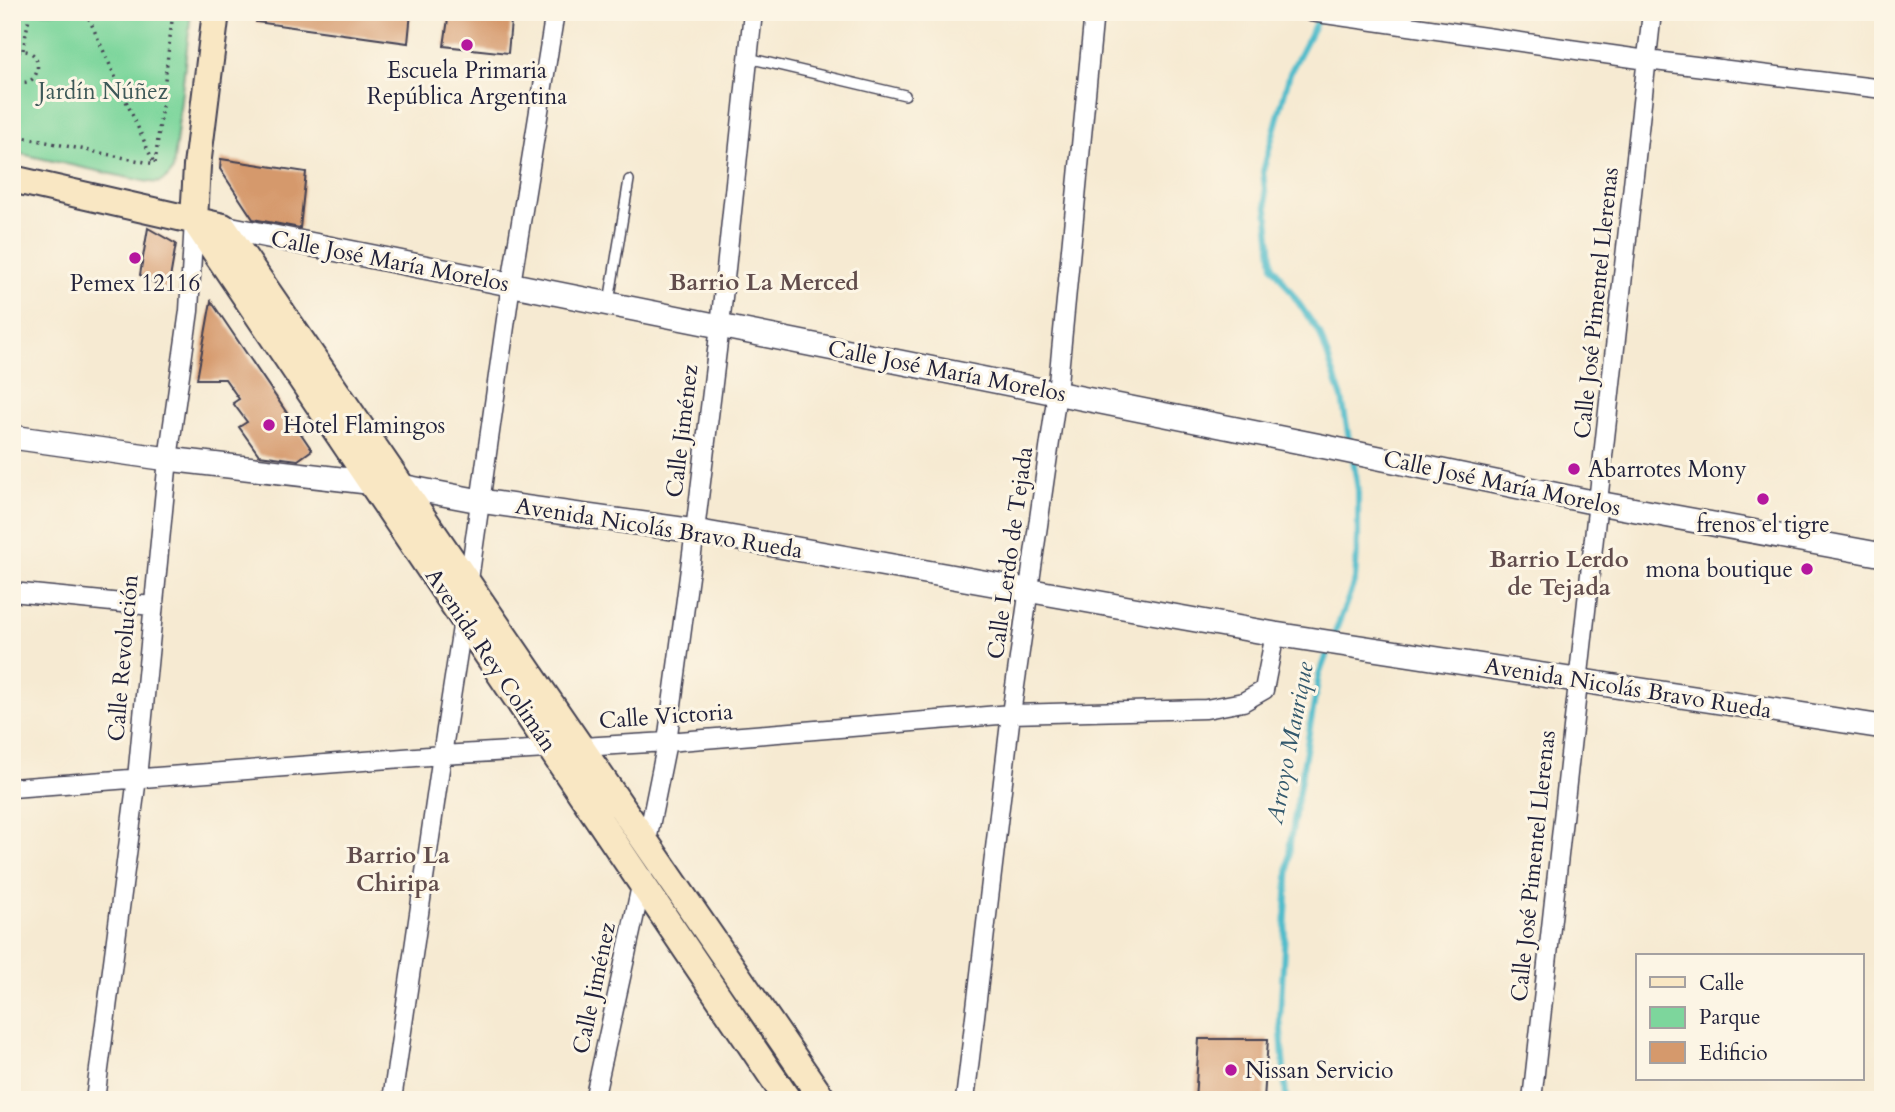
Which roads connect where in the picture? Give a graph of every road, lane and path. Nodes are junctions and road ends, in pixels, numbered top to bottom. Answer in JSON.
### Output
{"nodes":[{"id":1,"x":30,"y":12,"type":"edge"},
{"id":2,"x":86,"y":12,"type":"edge"},
{"id":3,"x":173,"y":12,"type":"edge"},
{"id":4,"x":216,"y":12,"type":"edge"},
{"id":5,"x":555,"y":12,"type":"edge"},
{"id":6,"x":752,"y":12,"type":"edge"},
{"id":7,"x":1094,"y":12,"type":"edge"},
{"id":8,"x":1311,"y":12,"type":"edge"},
{"id":9,"x":1652,"y":12,"type":"edge"},
{"id":10,"x":23,"y":50,"type":"junction"},
{"id":11,"x":12,"y":54,"type":"edge"},
{"id":12,"x":748,"y":58,"type":"junction"},
{"id":13,"x":1647,"y":60,"type":"junction"},
{"id":14,"x":12,"y":79,"type":"edge"},
{"id":15,"x":18,"y":82,"type":"junction"},
{"id":16,"x":1883,"y":89,"type":"edge"},
{"id":17,"x":905,"y":95,"type":"dead end"},
{"id":18,"x":12,"y":120,"type":"edge"},
{"id":19,"x":12,"y":135,"type":"edge"},
{"id":20,"x":155,"y":164,"type":"junction"},
{"id":21,"x":12,"y":178,"type":"edge"},
{"id":22,"x":629,"y":180,"type":"dead end"},
{"id":23,"x":194,"y":220,"type":"junction"},
{"id":24,"x":223,"y":227,"type":"junction"},
{"id":25,"x":511,"y":284,"type":"junction"},
{"id":26,"x":609,"y":303,"type":"junction"},
{"id":27,"x":720,"y":326,"type":"junction"},
{"id":28,"x":1057,"y":393,"type":"junction"},
{"id":29,"x":12,"y":437,"type":"edge"},
{"id":30,"x":168,"y":459,"type":"junction"},
{"id":31,"x":371,"y":482,"type":"junction"},
{"id":32,"x":401,"y":486,"type":"junction"},
{"id":33,"x":480,"y":501,"type":"junction"},
{"id":34,"x":1599,"y":504,"type":"junction"},
{"id":35,"x":695,"y":531,"type":"junction"},
{"id":36,"x":1883,"y":555,"type":"edge"},
{"id":37,"x":468,"y":583,"type":"junction"},
{"id":38,"x":12,"y":592,"type":"edge"},
{"id":39,"x":1030,"y":592,"type":"junction"},
{"id":40,"x":152,"y":606,"type":"junction"},
{"id":41,"x":463,"y":619,"type":"junction"},
{"id":42,"x":1275,"y":634,"type":"junction"},
{"id":43,"x":1577,"y":681,"type":"junction"},
{"id":44,"x":1011,"y":715,"type":"junction"},
{"id":45,"x":1883,"y":727,"type":"edge"},
{"id":46,"x":667,"y":741,"type":"junction"},
{"id":47,"x":580,"y":746,"type":"junction"},
{"id":48,"x":551,"y":749,"type":"junction"},
{"id":49,"x":442,"y":755,"type":"junction"},
{"id":50,"x":137,"y":778,"type":"junction"},
{"id":51,"x":12,"y":788,"type":"edge"},
{"id":52,"x":646,"y":843,"type":"junction"},
{"id":53,"x":642,"y":884,"type":"junction"},
{"id":54,"x":95,"y":1100,"type":"edge"},
{"id":55,"x":392,"y":1100,"type":"edge"},
{"id":56,"x":594,"y":1100,"type":"edge"},
{"id":57,"x":788,"y":1100,"type":"edge"},
{"id":58,"x":822,"y":1100,"type":"edge"},
{"id":59,"x":965,"y":1100,"type":"edge"},
{"id":60,"x":1532,"y":1100,"type":"edge"}],
"edges":[{"from":1,"to":10,"type":"path"},
{"from":2,"to":20,"type":"path"},
{"from":3,"to":20,"type":"path"},
{"from":4,"to":23,"type":"main road"},
{"from":5,"to":25,"type":"street"},
{"from":6,"to":12,"type":"street","name":"Calle Jiménez"},
{"from":7,"to":28,"type":"street","name":"Calle Lerdo de Tejada"},
{"from":8,"to":13,"type":"street"},
{"from":9,"to":13,"type":"street","name":"Calle José Pimentel Llerenas"},
{"from":10,"to":11,"type":"path"},
{"from":10,"to":15,"type":"path"},
{"from":12,"to":17,"type":"lane"},
{"from":12,"to":27,"type":"street","name":"Calle Jiménez"},
{"from":13,"to":16,"type":"street"},
{"from":13,"to":34,"type":"street","name":"Calle José Pimentel Llerenas"},
{"from":14,"to":15,"type":"path"},
{"from":15,"to":18,"type":"path"},
{"from":19,"to":20,"type":"path"},
{"from":21,"to":23,"type":"main road","name":"Calle José María Morelos"},
{"from":22,"to":26,"type":"lane"},
{"from":23,"to":24,"type":"main road","name":"Calle José María Morelos"},
{"from":23,"to":30,"type":"street","name":"Calle Revolución"},
{"from":23,"to":31,"type":"main road","name":"Avenida Rey Colimán"},
{"from":24,"to":25,"type":"street","name":"Calle José María Morelos"},
{"from":24,"to":32,"type":"main road","name":"Avenida Rey Colimán"},
{"from":25,"to":26,"type":"street","name":"Calle José María Morelos"},
{"from":25,"to":33,"type":"street"},
{"from":26,"to":27,"type":"street","name":"Calle José María Morelos"},
{"from":27,"to":28,"type":"street","name":"Calle José María Morelos"},
{"from":27,"to":35,"type":"street","name":"Calle Jiménez"},
{"from":28,"to":34,"type":"street","name":"Calle José María Morelos"},
{"from":28,"to":39,"type":"street","name":"Calle Lerdo de Tejada"},
{"from":29,"to":30,"type":"street","name":"Avenida Nicolás Bravo Rueda"},
{"from":30,"to":31,"type":"street","name":"Avenida Nicolás Bravo Rueda"},
{"from":30,"to":40,"type":"street","name":"Calle Revolución"},
{"from":31,"to":32,"type":"street","name":"Avenida Nicolás Bravo Rueda"},
{"from":31,"to":41,"type":"main road","name":"Avenida Rey Colimán"},
{"from":32,"to":33,"type":"street","name":"Avenida Nicolás Bravo Rueda"},
{"from":32,"to":37,"type":"main road","name":"Avenida Rey Colimán"},
{"from":33,"to":35,"type":"street","name":"Avenida Nicolás Bravo Rueda"},
{"from":33,"to":37,"type":"street"},
{"from":34,"to":36,"type":"street","name":"Calle José María Morelos"},
{"from":34,"to":43,"type":"street","name":"Calle José Pimentel Llerenas"},
{"from":35,"to":39,"type":"street","name":"Avenida Nicolás Bravo Rueda"},
{"from":35,"to":46,"type":"street","name":"Calle Jiménez"},
{"from":37,"to":41,"type":"street"},
{"from":37,"to":47,"type":"main road","name":"Avenida Rey Colimán"},
{"from":38,"to":40,"type":"street"},
{"from":39,"to":42,"type":"street","name":"Avenida Nicolás Bravo Rueda"},
{"from":39,"to":44,"type":"street","name":"Calle Lerdo de Tejada"},
{"from":40,"to":50,"type":"street","name":"Calle Revolución"},
{"from":41,"to":48,"type":"main road","name":"Avenida Rey Colimán"},
{"from":41,"to":49,"type":"street"},
{"from":42,"to":43,"type":"street","name":"Avenida Nicolás Bravo Rueda"},
{"from":42,"to":44,"type":"street","name":"Calle Victoria"},
{"from":43,"to":45,"type":"street","name":"Avenida Nicolás Bravo Rueda"},
{"from":43,"to":60,"type":"street","name":"Calle José Pimentel Llerenas"},
{"from":44,"to":46,"type":"street","name":"Calle Victoria"},
{"from":44,"to":59,"type":"street","name":"Calle Lerdo de Tejada"},
{"from":46,"to":47,"type":"street","name":"Calle Victoria"},
{"from":46,"to":52,"type":"street","name":"Calle Jiménez"},
{"from":47,"to":48,"type":"street","name":"Calle Victoria"},
{"from":47,"to":52,"type":"main road","name":"Avenida Rey Colimán"},
{"from":48,"to":49,"type":"street","name":"Calle Victoria"},
{"from":48,"to":53,"type":"main road","name":"Avenida Rey Colimán"},
{"from":49,"to":50,"type":"street","name":"Calle Victoria"},
{"from":49,"to":55,"type":"street"},
{"from":50,"to":51,"type":"street","name":"Calle Victoria"},
{"from":50,"to":54,"type":"street","name":"Calle Revolución"},
{"from":52,"to":53,"type":"street","name":"Calle Jiménez"},
{"from":52,"to":58,"type":"main road","name":"Avenida Rey Colimán"},
{"from":53,"to":56,"type":"street","name":"Calle Jiménez"},
{"from":53,"to":57,"type":"main road","name":"Avenida Rey Colimán"}]}
